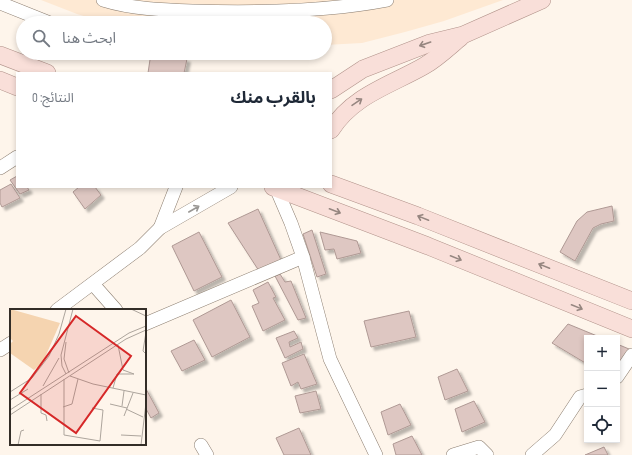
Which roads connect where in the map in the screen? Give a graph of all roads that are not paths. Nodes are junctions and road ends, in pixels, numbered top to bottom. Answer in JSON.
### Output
{"nodes":[{"id":1,"x":103,"y":0,"type":"edge"},
{"id":2,"x":387,"y":0,"type":"edge"},
{"id":3,"x":542,"y":0,"type":"edge"},
{"id":4,"x":0,"y":3,"type":"edge"},
{"id":5,"x":32,"y":16,"type":"edge"},
{"id":6,"x":463,"y":35,"type":"junction"},
{"id":7,"x":0,"y":55,"type":"edge"},
{"id":8,"x":363,"y":69,"type":"junction"},
{"id":9,"x":44,"y":72,"type":"edge"},
{"id":10,"x":332,"y":77,"type":"edge"},
{"id":11,"x":0,"y":80,"type":"edge"},
{"id":12,"x":16,"y":87,"type":"edge"},
{"id":13,"x":332,"y":89,"type":"edge"},
{"id":14,"x":332,"y":128,"type":"edge"},
{"id":15,"x":16,"y":158,"type":"edge"},
{"id":16,"x":0,"y":168,"type":"edge"},
{"id":17,"x":332,"y":184,"type":"edge"},
{"id":18,"x":176,"y":188,"type":"edge"},
{"id":19,"x":229,"y":188,"type":"edge"},
{"id":20,"x":275,"y":188,"type":"edge"},
{"id":21,"x":280,"y":188,"type":"edge"},
{"id":22,"x":300,"y":192,"type":"edge"},
{"id":23,"x":291,"y":223,"type":"junction"},
{"id":24,"x":160,"y":228,"type":"junction"},
{"id":25,"x":303,"y":256,"type":"junction"},
{"id":26,"x":93,"y":284,"type":"junction"},
{"id":27,"x":632,"y":301,"type":"edge"},
{"id":28,"x":58,"y":309,"type":"edge"},
{"id":29,"x":115,"y":309,"type":"edge"},
{"id":30,"x":146,"y":324,"type":"edge"},
{"id":31,"x":632,"y":329,"type":"edge"},
{"id":32,"x":10,"y":344,"type":"edge"},
{"id":33,"x":0,"y":350,"type":"edge"},
{"id":34,"x":632,"y":355,"type":"edge"},
{"id":35,"x":620,"y":373,"type":"edge"},
{"id":36,"x":584,"y":396,"type":"edge"},
{"id":37,"x":376,"y":455,"type":"edge"},
{"id":38,"x":453,"y":455,"type":"edge"},
{"id":39,"x":487,"y":455,"type":"edge"},
{"id":40,"x":532,"y":455,"type":"edge"}],
"edges":[{"from":1,"to":2,"type":"street"},
{"from":3,"to":6,"type":"main road"},
{"from":4,"to":5,"type":"street"},
{"from":6,"to":8,"type":"main road","one_way":true},
{"from":14,"to":6,"type":"main road","one_way":true},
{"from":7,"to":9,"type":"main road"},
{"from":8,"to":10,"type":"main road"},
{"from":8,"to":13,"type":"main road"},
{"from":11,"to":12,"type":"main road"},
{"from":15,"to":16,"type":"street"},
{"from":27,"to":17,"type":"main road","one_way":true},
{"from":18,"to":24,"type":"street"},
{"from":24,"to":19,"type":"street","one_way":true},
{"from":20,"to":23,"type":"street"},
{"from":21,"to":22,"type":"main road"},
{"from":22,"to":23,"type":"street"},
{"from":22,"to":31,"type":"main road","one_way":true},
{"from":23,"to":25,"type":"street"},
{"from":24,"to":26,"type":"street"},
{"from":25,"to":30,"type":"street"},
{"from":25,"to":37,"type":"street"},
{"from":26,"to":28,"type":"street"},
{"from":26,"to":29,"type":"street"},
{"from":32,"to":33,"type":"street"},
{"from":34,"to":35,"type":"street"},
{"from":36,"to":40,"type":"street"},
{"from":38,"to":39,"type":"street"}]}
